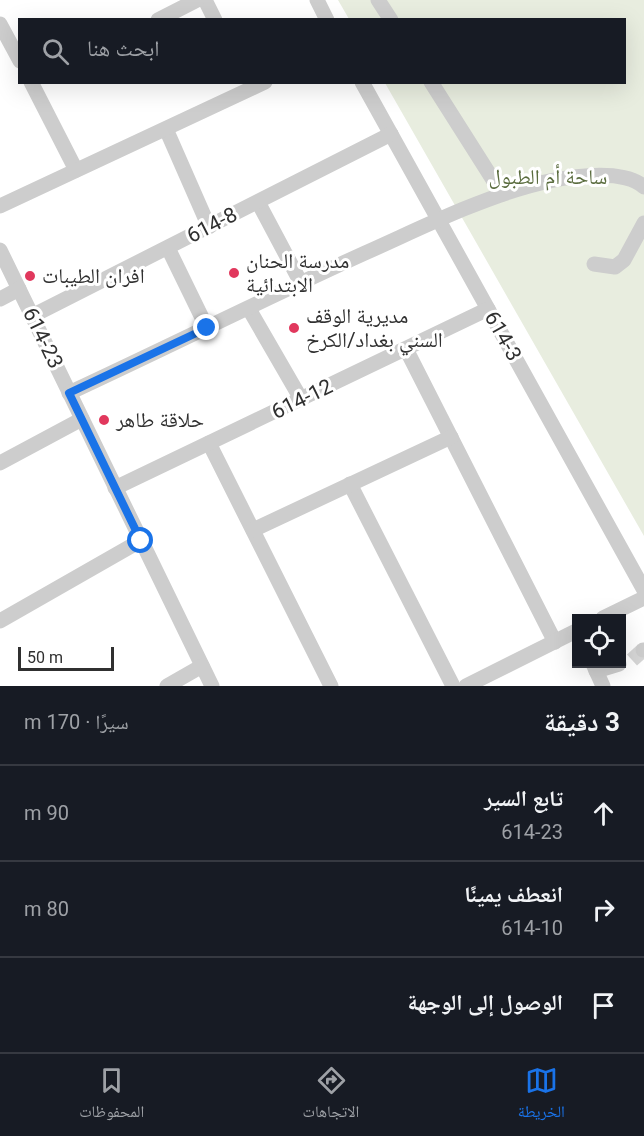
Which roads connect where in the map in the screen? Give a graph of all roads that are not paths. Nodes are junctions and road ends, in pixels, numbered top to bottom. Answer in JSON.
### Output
{"nodes":[{"id":1,"x":197,"y":0,"type":"edge"},
{"id":2,"x":205,"y":0,"type":"edge"},
{"id":3,"x":317,"y":0,"type":"edge"},
{"id":4,"x":378,"y":0,"type":"edge"},
{"id":5,"x":162,"y":18,"type":"edge"},
{"id":6,"x":214,"y":18,"type":"edge"},
{"id":7,"x":326,"y":18,"type":"edge"},
{"id":8,"x":389,"y":18,"type":"edge"},
{"id":9,"x":0,"y":24,"type":"edge"},
{"id":10,"x":18,"y":57,"type":"edge"},
{"id":11,"x":32,"y":84,"type":"edge"},
{"id":12,"x":363,"y":84,"type":"edge"},
{"id":13,"x":432,"y":84,"type":"edge"},
{"id":14,"x":255,"y":85,"type":"edge"},
{"id":15,"x":166,"y":129,"type":"junction"},
{"id":16,"x":391,"y":134,"type":"junction"},
{"id":17,"x":76,"y":170,"type":"junction"},
{"id":18,"x":644,"y":188,"type":"edge"},
{"id":19,"x":502,"y":194,"type":"junction"},
{"id":20,"x":258,"y":202,"type":"junction"},
{"id":21,"x":0,"y":206,"type":"edge"},
{"id":22,"x":439,"y":220,"type":"junction"},
{"id":23,"x":644,"y":223,"type":"edge"},
{"id":24,"x":209,"y":227,"type":"junction"},
{"id":25,"x":168,"y":248,"type":"junction"},
{"id":26,"x":0,"y":250,"type":"edge"},
{"id":27,"x":594,"y":264,"type":"dead end"},
{"id":28,"x":301,"y":283,"type":"junction"},
{"id":29,"x":19,"y":288,"type":"junction"},
{"id":30,"x":0,"y":299,"type":"edge"},
{"id":31,"x":249,"y":309,"type":"junction"},
{"id":32,"x":488,"y":309,"type":"junction"},
{"id":33,"x":32,"y":316,"type":"junction"},
{"id":34,"x":207,"y":328,"type":"junction"},
{"id":35,"x":406,"y":349,"type":"junction"},
{"id":36,"x":69,"y":393,"type":"junction"},
{"id":37,"x":301,"y":399,"type":"junction"},
{"id":38,"x":81,"y":419,"type":"junction"},
{"id":39,"x":451,"y":437,"type":"junction"},
{"id":40,"x":209,"y":443,"type":"junction"},
{"id":41,"x":0,"y":463,"type":"edge"},
{"id":42,"x":350,"y":484,"type":"junction"},
{"id":43,"x":115,"y":488,"type":"junction"},
{"id":44,"x":252,"y":530,"type":"junction"},
{"id":45,"x":141,"y":541,"type":"junction"},
{"id":46,"x":644,"y":590,"type":"edge"},
{"id":47,"x":644,"y":598,"type":"edge"},
{"id":48,"x":611,"y":614,"type":"edge"},
{"id":49,"x":0,"y":621,"type":"edge"},
{"id":50,"x":572,"y":633,"type":"edge"},
{"id":51,"x":555,"y":642,"type":"junction"},
{"id":52,"x":202,"y":666,"type":"junction"},
{"id":53,"x":594,"y":668,"type":"edge"},
{"id":54,"x":167,"y":686,"type":"edge"},
{"id":55,"x":212,"y":686,"type":"edge"},
{"id":56,"x":331,"y":686,"type":"edge"},
{"id":57,"x":453,"y":686,"type":"edge"},
{"id":58,"x":466,"y":686,"type":"edge"},
{"id":59,"x":603,"y":686,"type":"edge"}],
"edges":[{"from":1,"to":5,"type":"street"},
{"from":2,"to":6,"type":"street"},
{"from":3,"to":7,"type":"street"},
{"from":4,"to":8,"type":"street"},
{"from":9,"to":10,"type":"street"},
{"from":11,"to":17,"type":"street"},
{"from":12,"to":16,"type":"street","name":"614-3"},
{"from":13,"to":19,"type":"street"},
{"from":14,"to":15,"type":"street"},
{"from":15,"to":17,"type":"street"},
{"from":15,"to":24,"type":"street"},
{"from":16,"to":20,"type":"street","name":"614-8"},
{"from":16,"to":22,"type":"street","name":"614-3"},
{"from":17,"to":21,"type":"street"},
{"from":18,"to":19,"type":"street"},
{"from":19,"to":22,"type":"street"},
{"from":20,"to":24,"type":"street","name":"614-8"},
{"from":20,"to":28,"type":"street"},
{"from":22,"to":28,"type":"street"},
{"from":22,"to":32,"type":"street","name":"614-3"},
{"from":23,"to":27,"type":"street"},
{"from":24,"to":25,"type":"street","name":"614-8"},
{"from":25,"to":33,"type":"street","name":"614-8"},
{"from":25,"to":34,"type":"street"},
{"from":26,"to":29,"type":"street","name":"614-23"},
{"from":28,"to":31,"type":"street"},
{"from":29,"to":30,"type":"street"},
{"from":29,"to":33,"type":"street","name":"614-23"},
{"from":31,"to":34,"type":"street"},
{"from":31,"to":37,"type":"street"},
{"from":32,"to":35,"type":"street","name":"614-12"},
{"from":32,"to":46,"type":"street","name":"614-3"},
{"from":33,"to":36,"type":"street","name":"614-23"},
{"from":34,"to":36,"type":"street"},
{"from":35,"to":37,"type":"street","name":"614-12"},
{"from":35,"to":39,"type":"street"},
{"from":36,"to":38,"type":"street","name":"614-23"},
{"from":37,"to":40,"type":"street","name":"614-12"},
{"from":38,"to":41,"type":"street"},
{"from":38,"to":43,"type":"street","name":"614-23"},
{"from":39,"to":42,"type":"street"},
{"from":39,"to":51,"type":"street"},
{"from":40,"to":43,"type":"street","name":"614-12"},
{"from":40,"to":44,"type":"street"},
{"from":42,"to":44,"type":"street"},
{"from":42,"to":57,"type":"street"},
{"from":43,"to":45,"type":"street","name":"614-23"},
{"from":44,"to":56,"type":"street"},
{"from":45,"to":49,"type":"street"},
{"from":45,"to":52,"type":"street","name":"614-23"},
{"from":47,"to":48,"type":"street"},
{"from":50,"to":51,"type":"street"},
{"from":51,"to":58,"type":"street"},
{"from":52,"to":54,"type":"street"},
{"from":52,"to":55,"type":"street","name":"614-23"},
{"from":53,"to":59,"type":"street"}]}
